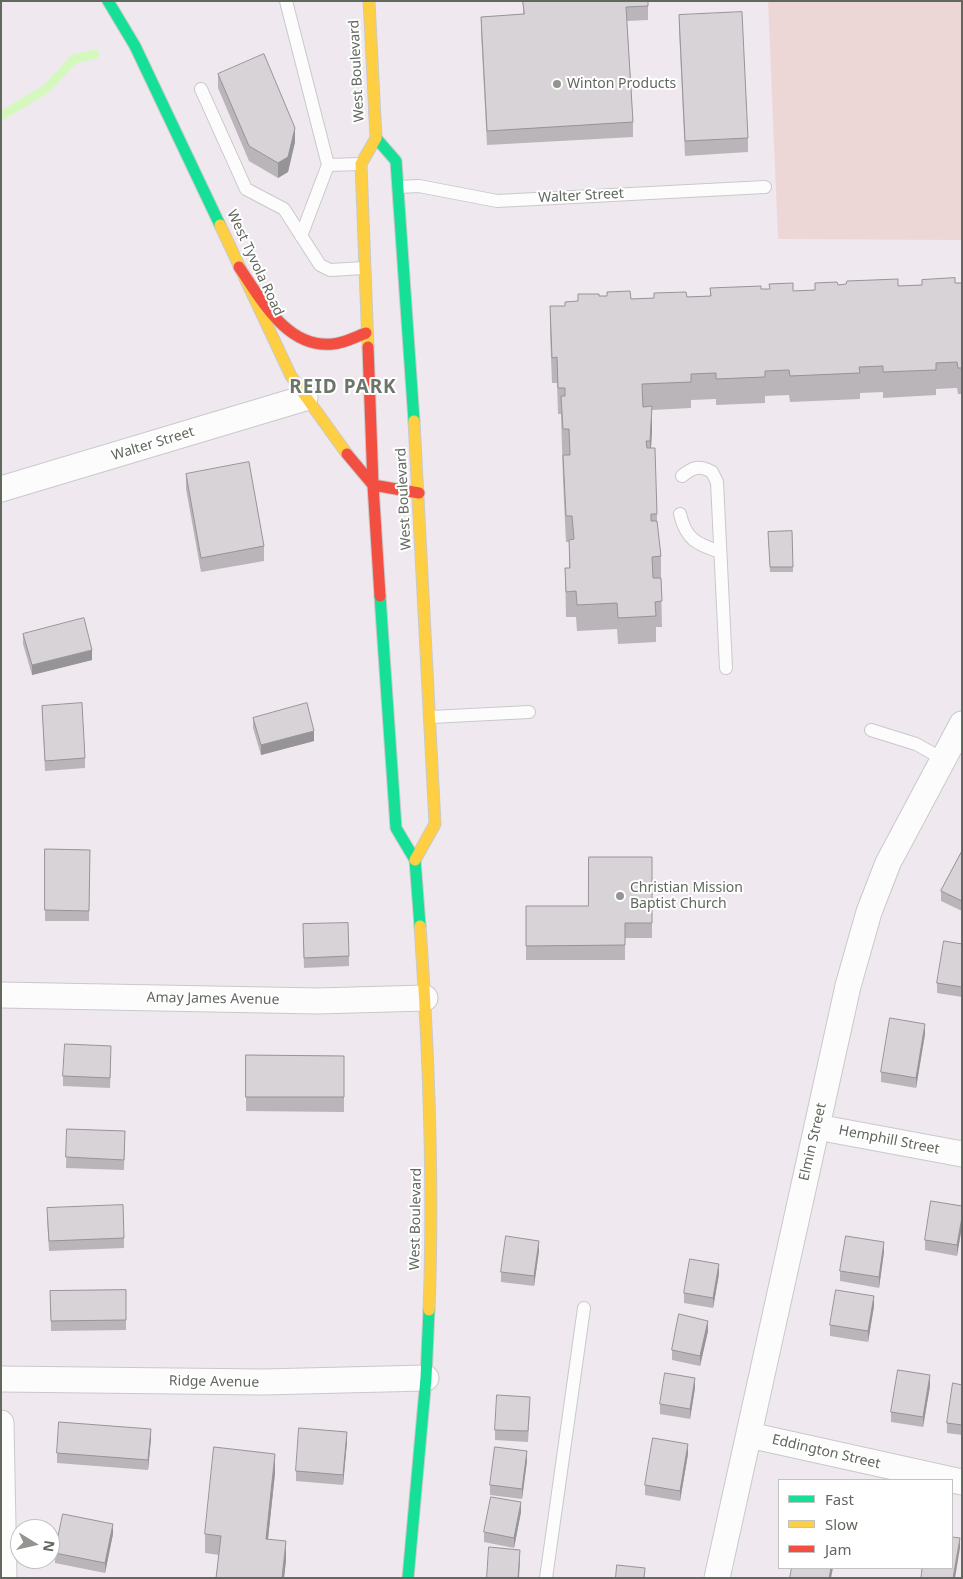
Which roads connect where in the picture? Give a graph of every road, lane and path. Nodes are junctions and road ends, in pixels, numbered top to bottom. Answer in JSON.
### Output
{"nodes":[{"id":1,"x":108,"y":1,"type":"edge"},
{"id":2,"x":286,"y":1,"type":"edge"},
{"id":3,"x":369,"y":1,"type":"edge"},
{"id":4,"x":201,"y":89,"type":"dead end"},
{"id":5,"x":376,"y":138,"type":"junction"},
{"id":6,"x":360,"y":164,"type":"junction"},
{"id":7,"x":328,"y":165,"type":"junction"},
{"id":8,"x":399,"y":187,"type":"junction"},
{"id":9,"x":765,"y":187,"type":"dead end"},
{"id":10,"x":301,"y":236,"type":"junction"},
{"id":11,"x":239,"y":267,"type":"junction"},
{"id":12,"x":364,"y":268,"type":"junction"},
{"id":13,"x":366,"y":333,"type":"junction"},
{"id":14,"x":305,"y":398,"type":"junction"},
{"id":15,"x":682,"y":476,"type":"dead end"},
{"id":16,"x":373,"y":485,"type":"junction"},
{"id":17,"x":1,"y":490,"type":"edge"},
{"id":18,"x":418,"y":493,"type":"junction"},
{"id":19,"x":680,"y":514,"type":"dead end"},
{"id":20,"x":720,"y":552,"type":"junction"},
{"id":21,"x":726,"y":668,"type":"dead end"},
{"id":22,"x":529,"y":712,"type":"dead end"},
{"id":23,"x":431,"y":717,"type":"junction"},
{"id":24,"x":962,"y":724,"type":"edge"},
{"id":25,"x":871,"y":730,"type":"dead end"},
{"id":26,"x":943,"y":759,"type":"junction"},
{"id":27,"x":415,"y":860,"type":"junction"},
{"id":28,"x":1,"y":995,"type":"edge"},
{"id":29,"x":425,"y":998,"type":"junction"},
{"id":30,"x":817,"y":1127,"type":"junction"},
{"id":31,"x":962,"y":1154,"type":"edge"},
{"id":32,"x":584,"y":1308,"type":"dead end"},
{"id":33,"x":426,"y":1378,"type":"junction"},
{"id":34,"x":1,"y":1379,"type":"edge"},
{"id":35,"x":1,"y":1423,"type":"edge"},
{"id":36,"x":749,"y":1435,"type":"junction"},
{"id":37,"x":948,"y":1479,"type":"edge"},
{"id":38,"x":4,"y":1578,"type":"edge"},
{"id":39,"x":408,"y":1578,"type":"edge"},
{"id":40,"x":546,"y":1578,"type":"edge"},
{"id":41,"x":717,"y":1578,"type":"edge"}],
"edges":[{"from":1,"to":11,"type":"main road","name":"West Tyvola Road"},
{"from":2,"to":7,"type":"lane"},
{"from":3,"to":5,"type":"main road","name":"West Boulevard"},
{"from":4,"to":10,"type":"lane"},
{"from":5,"to":6,"type":"main road","name":"West Boulevard"},
{"from":5,"to":8,"type":"main road","name":"West Boulevard"},
{"from":6,"to":7,"type":"lane"},
{"from":6,"to":12,"type":"main road","name":"West Boulevard"},
{"from":7,"to":10,"type":"lane"},
{"from":8,"to":9,"type":"lane","name":"Walter Street"},
{"from":8,"to":18,"type":"main road","name":"West Boulevard"},
{"from":10,"to":12,"type":"lane"},
{"from":11,"to":13,"type":"main road"},
{"from":11,"to":14,"type":"main road","name":"West Tyvola Road"},
{"from":12,"to":13,"type":"main road","name":"West Boulevard"},
{"from":13,"to":16,"type":"main road","name":"West Boulevard"},
{"from":14,"to":16,"type":"main road","name":"West Tyvola Road"},
{"from":14,"to":17,"type":"street","name":"Walter Street"},
{"from":15,"to":20,"type":"lane"},
{"from":16,"to":18,"type":"main road"},
{"from":16,"to":27,"type":"main road","name":"West Boulevard"},
{"from":18,"to":23,"type":"main road","name":"West Boulevard"},
{"from":19,"to":20,"type":"lane"},
{"from":20,"to":21,"type":"lane"},
{"from":22,"to":23,"type":"lane"},
{"from":23,"to":27,"type":"main road","name":"West Boulevard"},
{"from":24,"to":26,"type":"street","name":"Elmin Street"},
{"from":25,"to":26,"type":"lane"},
{"from":26,"to":30,"type":"street","name":"Elmin Street"},
{"from":27,"to":29,"type":"main road","name":"West Boulevard"},
{"from":28,"to":29,"type":"street","name":"Amay James Avenue"},
{"from":29,"to":33,"type":"main road","name":"West Boulevard"},
{"from":30,"to":31,"type":"street","name":"Hemphill Street"},
{"from":30,"to":36,"type":"street","name":"Elmin Street"},
{"from":32,"to":40,"type":"lane"},
{"from":33,"to":34,"type":"street","name":"Ridge Avenue"},
{"from":33,"to":39,"type":"main road","name":"West Boulevard"},
{"from":35,"to":38,"type":"street"},
{"from":36,"to":37,"type":"street","name":"Eddington Street"},
{"from":36,"to":41,"type":"street","name":"Elmin Street"}]}
